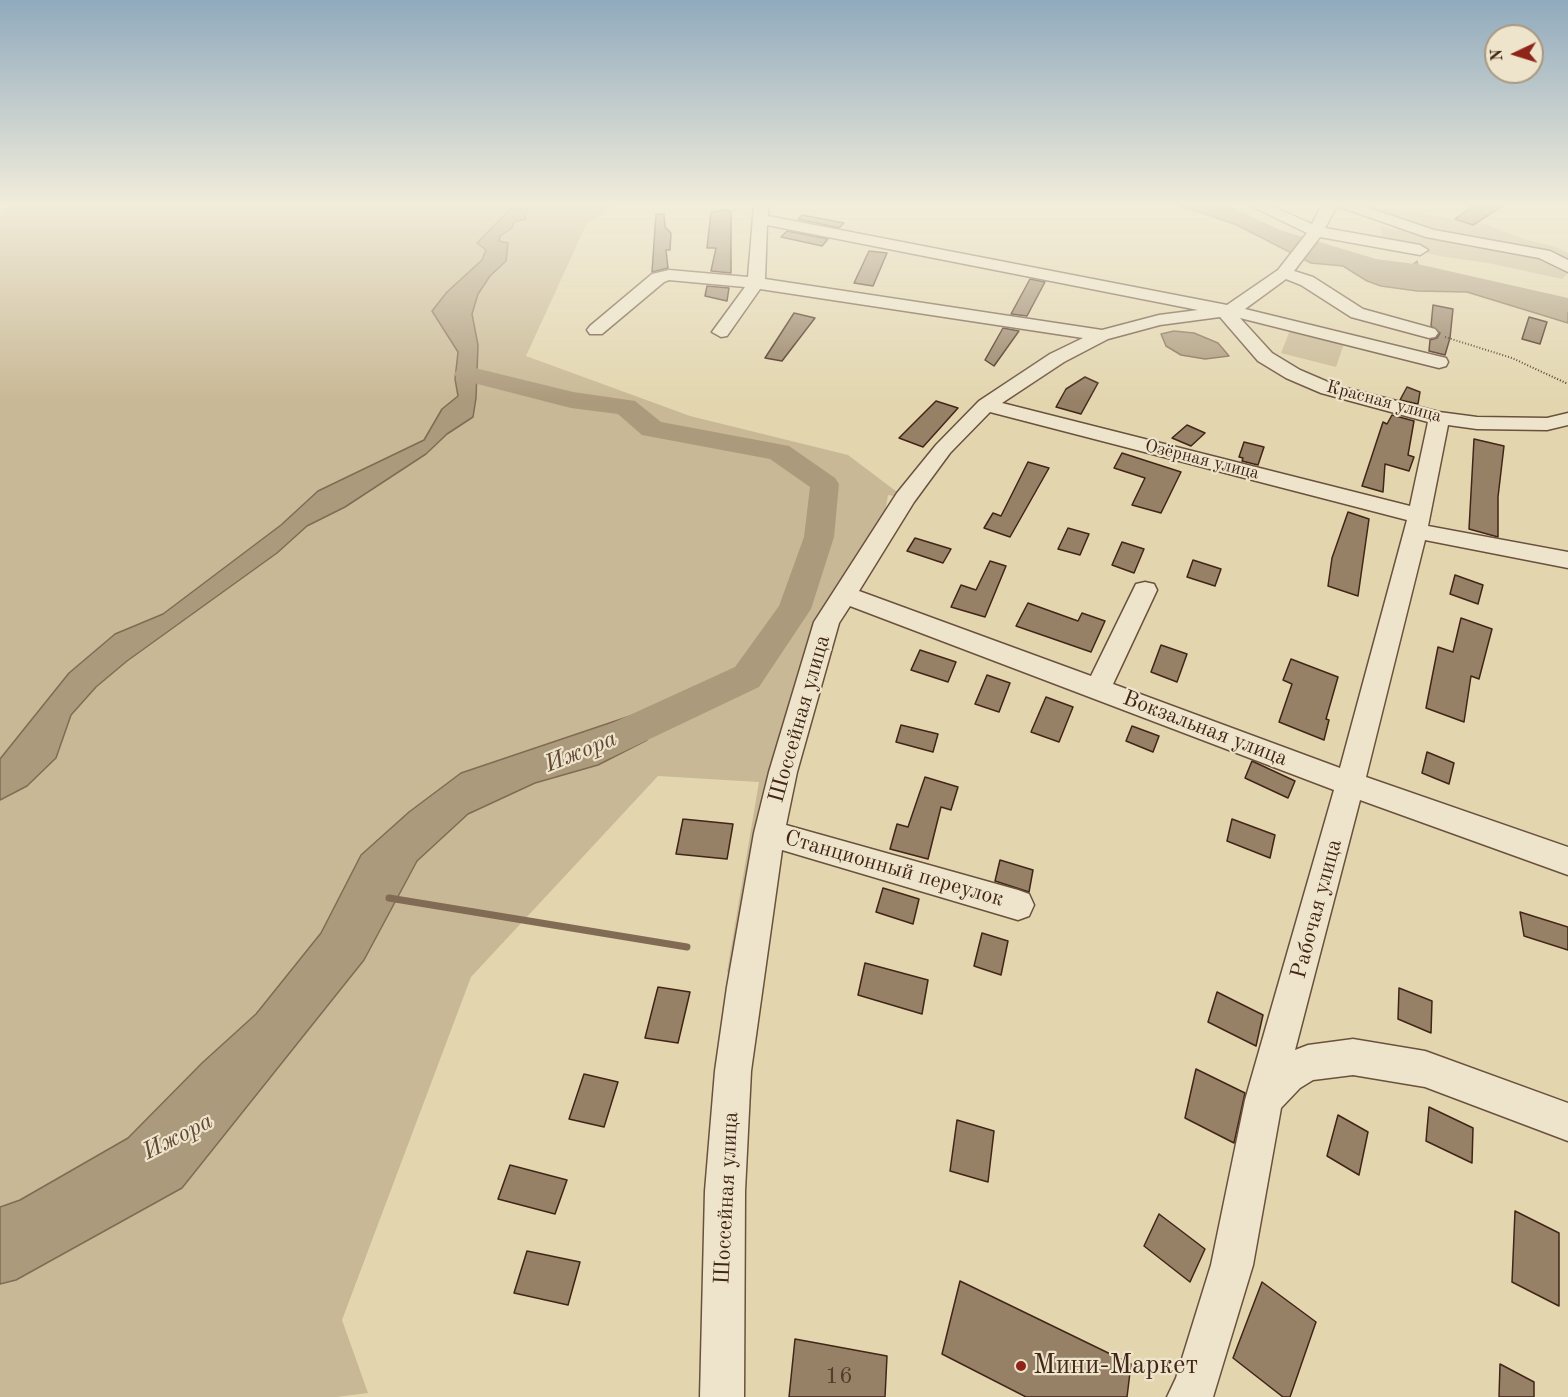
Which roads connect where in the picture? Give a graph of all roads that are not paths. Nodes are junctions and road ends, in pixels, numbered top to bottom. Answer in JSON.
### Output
{"nodes":[{"id":1,"x":757,"y":270,"type":"edge"},
{"id":2,"x":1035,"y":270,"type":"edge"},
{"id":3,"x":1287,"y":270,"type":"joint"},
{"id":4,"x":756,"y":283,"type":"junction"},
{"id":5,"x":1231,"y":312,"type":"junction"},
{"id":6,"x":596,"y":330,"type":"dead end"},
{"id":7,"x":721,"y":332,"type":"dead end"},
{"id":8,"x":1429,"y":333,"type":"road end"},
{"id":9,"x":1102,"y":335,"type":"junction"},
{"id":10,"x":1439,"y":362,"type":"dead end"},
{"id":11,"x":986,"y":405,"type":"junction"},
{"id":12,"x":1439,"y":418,"type":"junction"},
{"id":13,"x":1568,"y":419,"type":"edge"},
{"id":14,"x":1417,"y":523,"type":"junction"},
{"id":15,"x":1568,"y":560,"type":"edge"},
{"id":16,"x":1145,"y":590,"type":"dead end"},
{"id":17,"x":843,"y":594,"type":"junction"},
{"id":18,"x":1098,"y":688,"type":"junction"},
{"id":19,"x":1351,"y":784,"type":"junction"},
{"id":20,"x":769,"y":833,"type":"junction"},
{"id":21,"x":1568,"y":861,"type":"edge"},
{"id":22,"x":1018,"y":905,"type":"dead end"},
{"id":23,"x":1264,"y":1100,"type":"junction"},
{"id":24,"x":1568,"y":1122,"type":"edge"},
{"id":25,"x":722,"y":1397,"type":"edge"},
{"id":26,"x":1189,"y":1397,"type":"edge"}],
"edges":[{"from":1,"to":4,"type":"street"},
{"from":2,"to":5,"type":"street"},
{"from":3,"to":5,"type":"street","name":"Шоссейная улица"},
{"from":3,"to":8,"type":"street"},
{"from":4,"to":6,"type":"street"},
{"from":4,"to":7,"type":"street"},
{"from":4,"to":9,"type":"street"},
{"from":5,"to":9,"type":"street","name":"Шоссейная улица"},
{"from":5,"to":10,"type":"street"},
{"from":5,"to":12,"type":"street","name":"Красная улица"},
{"from":9,"to":11,"type":"street","name":"Шоссейная улица"},
{"from":11,"to":14,"type":"street","name":"Озёрная улица"},
{"from":11,"to":17,"type":"street","name":"Шоссейная улица"},
{"from":12,"to":13,"type":"street","name":"Красная улица"},
{"from":12,"to":14,"type":"street","name":"Рабочая улица"},
{"from":14,"to":15,"type":"street","name":"Озёрная улица"},
{"from":14,"to":19,"type":"street","name":"Рабочая улица"},
{"from":16,"to":18,"type":"street"},
{"from":17,"to":18,"type":"street","name":"Вокзальная улица"},
{"from":17,"to":20,"type":"street","name":"Шоссейная улица"},
{"from":18,"to":19,"type":"street","name":"Вокзальная улица"},
{"from":19,"to":21,"type":"street","name":"Вокзальная улица"},
{"from":19,"to":23,"type":"street","name":"Рабочая улица"},
{"from":20,"to":22,"type":"street","name":"Станционный переулок"},
{"from":20,"to":25,"type":"street","name":"Шоссейная улица"},
{"from":23,"to":24,"type":"street"},
{"from":23,"to":26,"type":"street","name":"Рабочая улица"}]}
